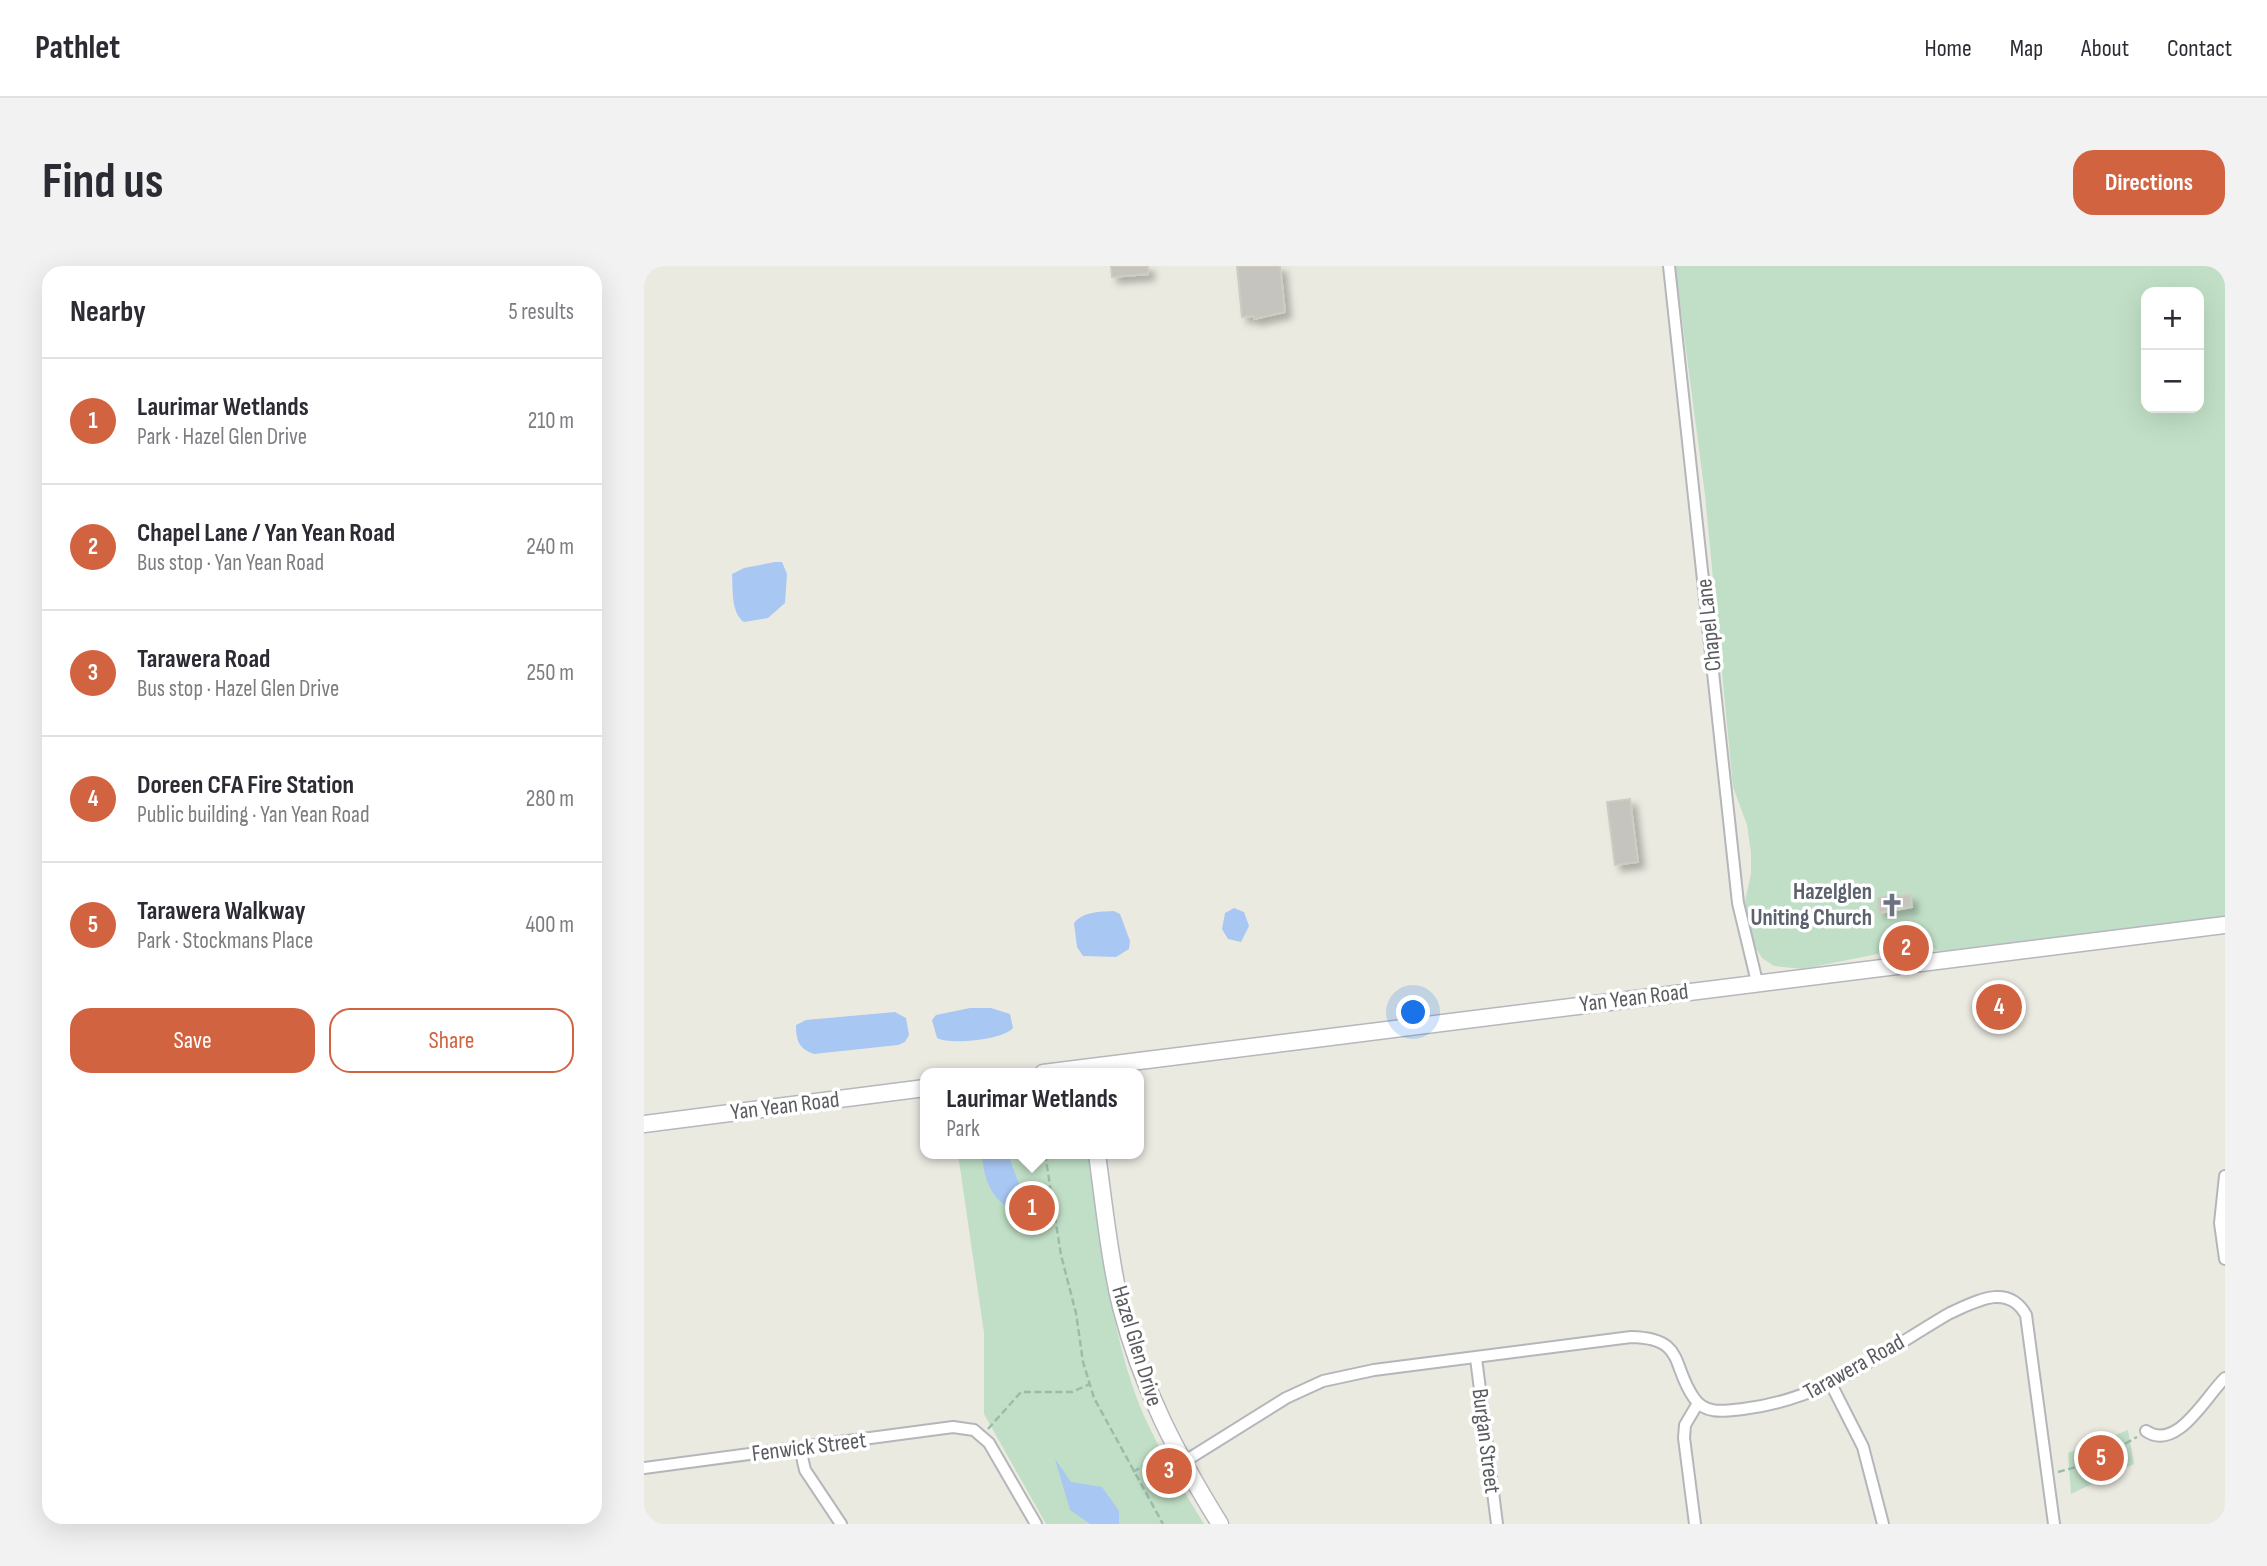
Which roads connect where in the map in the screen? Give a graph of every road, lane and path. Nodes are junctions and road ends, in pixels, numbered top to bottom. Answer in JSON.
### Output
{"nodes":[{"id":1,"x":1669,"y":266,"type":"edge"},
{"id":2,"x":2225,"y":925,"type":"edge"},
{"id":3,"x":1757,"y":982,"type":"junction"},
{"id":4,"x":1108,"y":1068,"type":"edge"},
{"id":5,"x":920,"y":1089,"type":"edge"},
{"id":6,"x":644,"y":1124,"type":"edge"},
{"id":7,"x":1046,"y":1159,"type":"edge"},
{"id":8,"x":1098,"y":1159,"type":"edge"},
{"id":9,"x":2225,"y":1176,"type":"edge"},
{"id":10,"x":2225,"y":1259,"type":"edge"},
{"id":11,"x":1476,"y":1358,"type":"junction"},
{"id":12,"x":2225,"y":1378,"type":"edge"},
{"id":13,"x":1090,"y":1384,"type":"junction"},
{"id":14,"x":1831,"y":1384,"type":"junction"},
{"id":15,"x":1698,"y":1403,"type":"junction"},
{"id":16,"x":2146,"y":1431,"type":"joint"},
{"id":17,"x":978,"y":1433,"type":"junction"},
{"id":18,"x":800,"y":1448,"type":"junction"},
{"id":19,"x":1174,"y":1448,"type":"junction"},
{"id":20,"x":1182,"y":1463,"type":"junction"},
{"id":21,"x":644,"y":1468,"type":"edge"},
{"id":22,"x":1133,"y":1472,"type":"junction"},
{"id":23,"x":2049,"y":1473,"type":"junction"},
{"id":24,"x":841,"y":1524,"type":"edge"},
{"id":25,"x":1036,"y":1524,"type":"edge"},
{"id":26,"x":1163,"y":1524,"type":"edge"},
{"id":27,"x":1220,"y":1524,"type":"edge"},
{"id":28,"x":1497,"y":1524,"type":"edge"},
{"id":29,"x":1695,"y":1524,"type":"edge"},
{"id":30,"x":1883,"y":1524,"type":"edge"},
{"id":31,"x":2054,"y":1524,"type":"edge"}],
"edges":[{"from":1,"to":3,"type":"street","name":"Chapel Lane"},
{"from":2,"to":3,"type":"main road","name":"Yan Yean Road"},
{"from":3,"to":4,"type":"main road","name":"Yan Yean Road"},
{"from":5,"to":6,"type":"main road","name":"Yan Yean Road"},
{"from":7,"to":13,"type":"path"},
{"from":8,"to":19,"type":"main road","name":"Hazel Glen Drive"},
{"from":9,"to":10,"type":"street"},
{"from":11,"to":15,"type":"street"},
{"from":11,"to":20,"type":"street"},
{"from":11,"to":28,"type":"street","name":"Burgan Street"},
{"from":12,"to":16,"type":"street"},
{"from":13,"to":17,"type":"path"},
{"from":13,"to":22,"type":"path"},
{"from":14,"to":15,"type":"street","name":"Tarawera Road"},
{"from":14,"to":23,"type":"street","name":"Tarawera Road"},
{"from":14,"to":30,"type":"street"},
{"from":15,"to":29,"type":"street"},
{"from":16,"to":23,"type":"path"},
{"from":17,"to":18,"type":"street","name":"Fenwick Street"},
{"from":17,"to":25,"type":"street"},
{"from":18,"to":21,"type":"street","name":"Fenwick Street"},
{"from":18,"to":24,"type":"street"},
{"from":19,"to":20,"type":"main road","name":"Hazel Glen Drive"},
{"from":19,"to":22,"type":"path"},
{"from":20,"to":27,"type":"main road","name":"Hazel Glen Drive"},
{"from":22,"to":26,"type":"path"},
{"from":23,"to":31,"type":"street","name":"Tarawera Road"}]}
